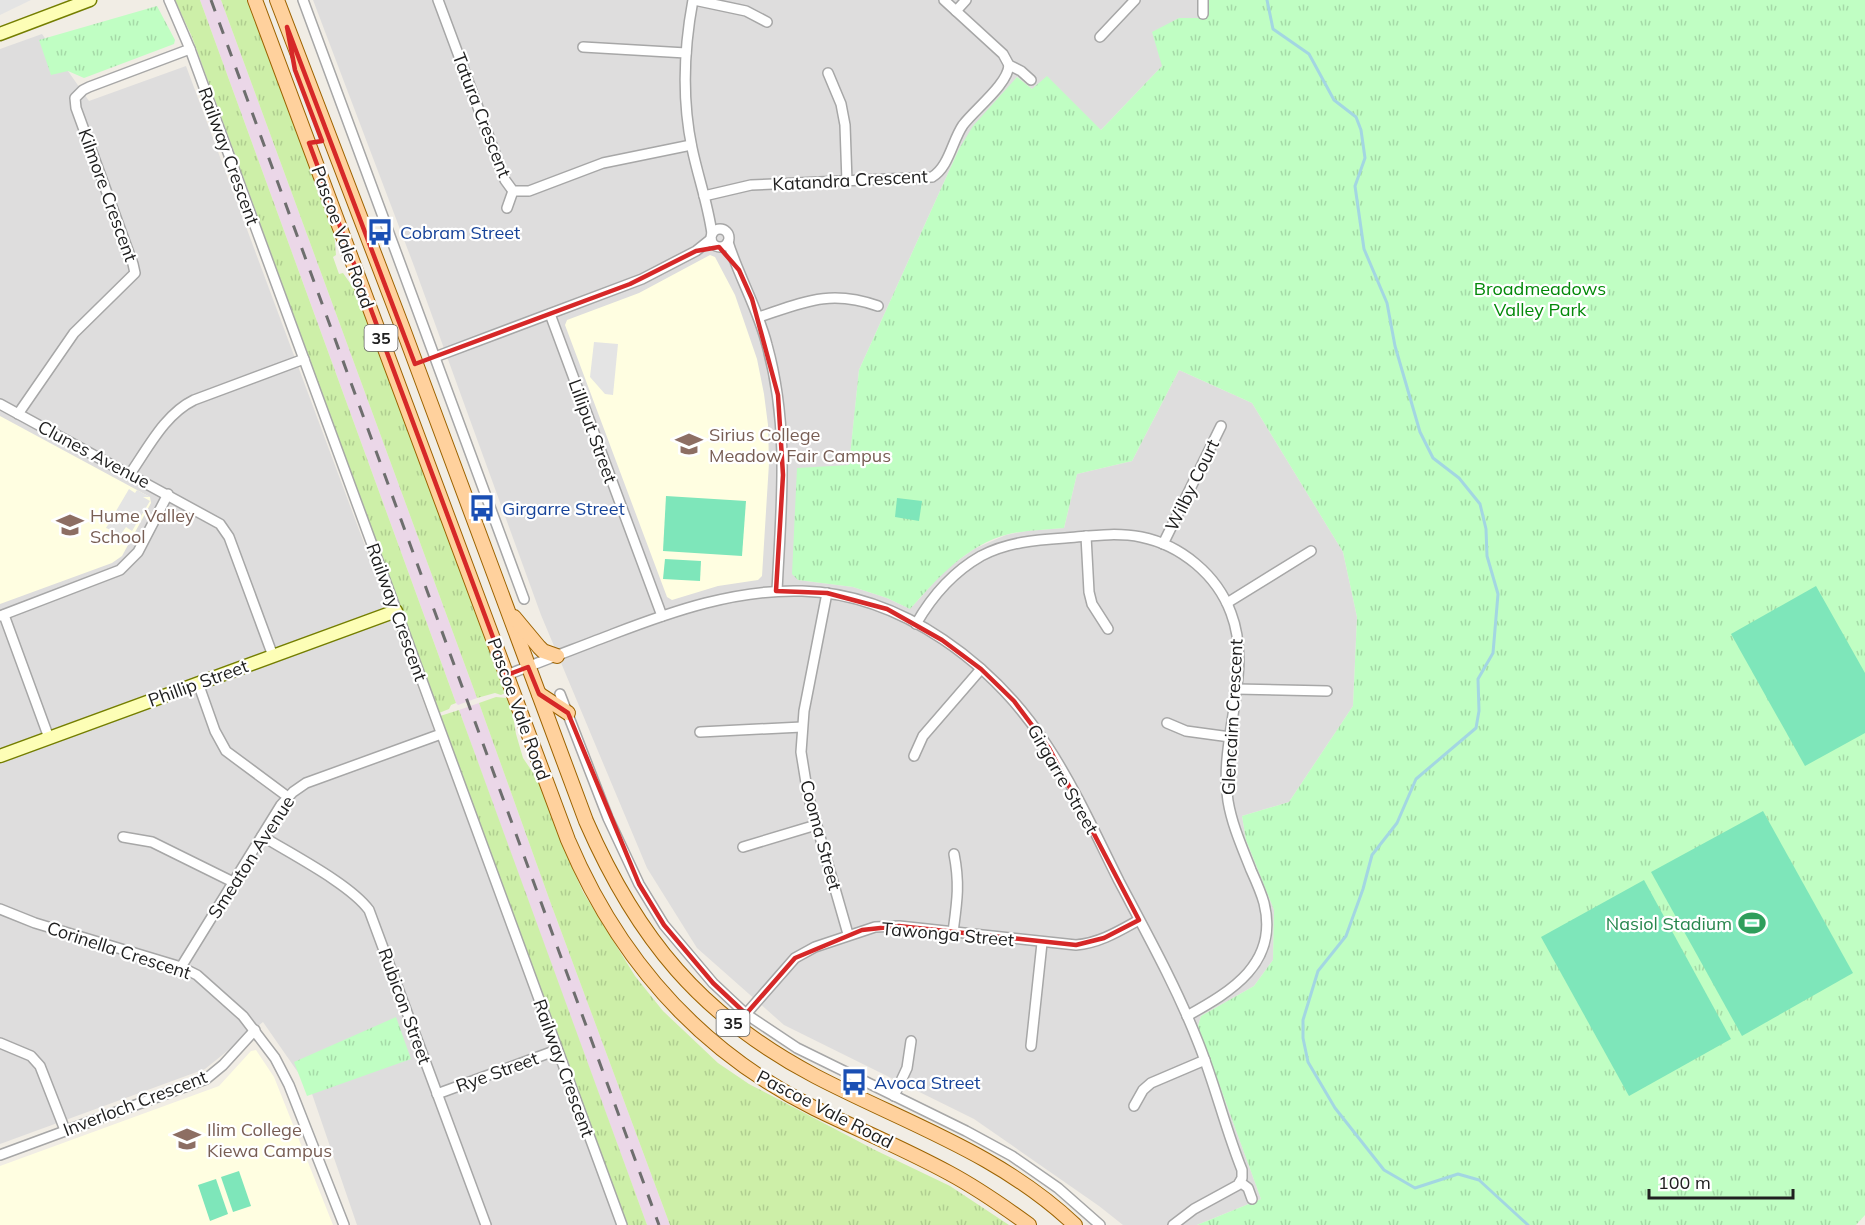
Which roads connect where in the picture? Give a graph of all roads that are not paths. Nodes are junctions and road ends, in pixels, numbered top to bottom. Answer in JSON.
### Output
{"nodes":[{"id":1,"x":90,"y":0,"type":"edge"},
{"id":2,"x":169,"y":0,"type":"edge"},
{"id":3,"x":255,"y":0,"type":"edge"},
{"id":4,"x":277,"y":0,"type":"edge"},
{"id":5,"x":303,"y":0,"type":"edge"},
{"id":6,"x":438,"y":0,"type":"edge"},
{"id":7,"x":693,"y":0,"type":"edge"},
{"id":8,"x":944,"y":0,"type":"edge"},
{"id":9,"x":966,"y":0,"type":"edge"},
{"id":10,"x":1135,"y":0,"type":"edge"},
{"id":11,"x":1203,"y":0,"type":"edge"},
{"id":12,"x":956,"y":11,"type":"junction"},
{"id":13,"x":1203,"y":14,"type":"dead end"},
{"id":14,"x":767,"y":22,"type":"dead end"},
{"id":15,"x":287,"y":27,"type":"junction"},
{"id":16,"x":0,"y":34,"type":"edge"},
{"id":17,"x":1100,"y":37,"type":"dead end"},
{"id":18,"x":583,"y":47,"type":"dead end"},
{"id":19,"x":190,"y":49,"type":"junction"},
{"id":20,"x":686,"y":53,"type":"junction"},
{"id":21,"x":1009,"y":65,"type":"junction"},
{"id":22,"x":828,"y":73,"type":"dead end"},
{"id":23,"x":1031,"y":80,"type":"dead end"},
{"id":24,"x":309,"y":143,"type":"junction"},
{"id":25,"x":691,"y":145,"type":"junction"},
{"id":26,"x":847,"y":182,"type":"junction"},
{"id":27,"x":513,"y":191,"type":"junction"},
{"id":28,"x":704,"y":196,"type":"junction"},
{"id":29,"x":707,"y":206,"type":"junction"},
{"id":30,"x":507,"y":208,"type":"dead end"},
{"id":31,"x":723,"y":229,"type":"junction"},
{"id":32,"x":714,"y":241,"type":"junction"},
{"id":33,"x":728,"y":242,"type":"junction"},
{"id":34,"x":739,"y":270,"type":"junction"},
{"id":35,"x":878,"y":306,"type":"dead end"},
{"id":36,"x":550,"y":314,"type":"junction"},
{"id":37,"x":759,"y":318,"type":"junction"},
{"id":38,"x":435,"y":357,"type":"junction"},
{"id":39,"x":304,"y":359,"type":"junction"},
{"id":40,"x":0,"y":404,"type":"edge"},
{"id":41,"x":18,"y":414,"type":"junction"},
{"id":42,"x":1221,"y":426,"type":"dead end"},
{"id":43,"x":130,"y":474,"type":"junction"},
{"id":44,"x":168,"y":494,"type":"junction"},
{"id":45,"x":1086,"y":536,"type":"junction"},
{"id":46,"x":1163,"y":544,"type":"junction"},
{"id":47,"x":505,"y":549,"type":"junction"},
{"id":48,"x":1311,"y":551,"type":"dead end"},
{"id":49,"x":490,"y":562,"type":"junction"},
{"id":50,"x":777,"y":591,"type":"junction"},
{"id":51,"x":827,"y":593,"type":"junction"},
{"id":52,"x":525,"y":598,"type":"dead end"},
{"id":53,"x":1227,"y":603,"type":"junction"},
{"id":54,"x":506,"y":606,"type":"junction"},
{"id":55,"x":396,"y":611,"type":"junction"},
{"id":56,"x":2,"y":616,"type":"edge"},
{"id":57,"x":662,"y":616,"type":"junction"},
{"id":58,"x":916,"y":624,"type":"junction"},
{"id":59,"x":1108,"y":629,"type":"dead end"},
{"id":60,"x":273,"y":656,"type":"junction"},
{"id":61,"x":557,"y":656,"type":"junction"},
{"id":62,"x":528,"y":667,"type":"junction"},
{"id":63,"x":981,"y":669,"type":"junction"},
{"id":64,"x":507,"y":675,"type":"junction"},
{"id":65,"x":198,"y":683,"type":"junction"},
{"id":66,"x":1236,"y":689,"type":"junction"},
{"id":67,"x":1327,"y":691,"type":"dead end"},
{"id":68,"x":539,"y":694,"type":"junction"},
{"id":69,"x":560,"y":694,"type":"dead end"},
{"id":70,"x":568,"y":713,"type":"junction"},
{"id":71,"x":1167,"y":723,"type":"dead end"},
{"id":72,"x":802,"y":727,"type":"junction"},
{"id":73,"x":700,"y":732,"type":"dead end"},
{"id":74,"x":441,"y":734,"type":"junction"},
{"id":75,"x":1230,"y":737,"type":"junction"},
{"id":76,"x":49,"y":738,"type":"junction"},
{"id":77,"x":0,"y":756,"type":"edge"},
{"id":78,"x":914,"y":756,"type":"dead end"},
{"id":79,"x":288,"y":797,"type":"junction"},
{"id":80,"x":816,"y":825,"type":"junction"},
{"id":81,"x":262,"y":836,"type":"junction"},
{"id":82,"x":123,"y":837,"type":"dead end"},
{"id":83,"x":743,"y":847,"type":"dead end"},
{"id":84,"x":954,"y":854,"type":"dead end"},
{"id":85,"x":233,"y":882,"type":"junction"},
{"id":86,"x":0,"y":909,"type":"edge"},
{"id":87,"x":1139,"y":920,"type":"junction"},
{"id":88,"x":953,"y":932,"type":"junction"},
{"id":89,"x":848,"y":934,"type":"junction"},
{"id":90,"x":1042,"y":943,"type":"junction"},
{"id":91,"x":182,"y":967,"type":"junction"},
{"id":92,"x":746,"y":1014,"type":"junction"},
{"id":93,"x":1187,"y":1016,"type":"junction"},
{"id":94,"x":255,"y":1030,"type":"junction"},
{"id":95,"x":911,"y":1041,"type":"dead end"},
{"id":96,"x":0,"y":1043,"type":"edge"},
{"id":97,"x":1031,"y":1046,"type":"dead end"},
{"id":98,"x":557,"y":1050,"type":"junction"},
{"id":99,"x":1205,"y":1060,"type":"junction"},
{"id":100,"x":437,"y":1094,"type":"junction"},
{"id":101,"x":894,"y":1096,"type":"junction"},
{"id":102,"x":1134,"y":1106,"type":"dead end"},
{"id":103,"x":65,"y":1130,"type":"junction"},
{"id":104,"x":0,"y":1155,"type":"edge"},
{"id":105,"x":1240,"y":1182,"type":"junction"},
{"id":106,"x":1252,"y":1199,"type":"dead end"},
{"id":107,"x":344,"y":1225,"type":"edge"},
{"id":108,"x":486,"y":1225,"type":"edge"},
{"id":109,"x":622,"y":1225,"type":"edge"},
{"id":110,"x":1029,"y":1225,"type":"edge"},
{"id":111,"x":1075,"y":1225,"type":"edge"},
{"id":112,"x":1100,"y":1225,"type":"edge"},
{"id":113,"x":1173,"y":1225,"type":"edge"}],
"edges":[{"from":1,"to":16,"type":"street"},
{"from":2,"to":19,"type":"street","name":"Railway Crescent"},
{"from":3,"to":24,"type":"main road","name":"Pascoe Vale Road","number":"35"},
{"from":4,"to":15,"type":"main road","name":"Pascoe Vale Road","number":"35"},
{"from":5,"to":38,"type":"street"},
{"from":6,"to":27,"type":"street","name":"Tatura Crescent"},
{"from":7,"to":14,"type":"street"},
{"from":7,"to":20,"type":"street"},
{"from":8,"to":12,"type":"street"},
{"from":9,"to":12,"type":"street"},
{"from":10,"to":17,"type":"street"},
{"from":11,"to":13,"type":"street"},
{"from":12,"to":21,"type":"street"},
{"from":15,"to":24,"type":"main road"},
{"from":15,"to":49,"type":"main road","name":"Pascoe Vale Road","number":"35"},
{"from":18,"to":20,"type":"street"},
{"from":19,"to":39,"type":"street","name":"Railway Crescent"},
{"from":19,"to":41,"type":"street","name":"Kilmore Crescent"},
{"from":20,"to":25,"type":"street"},
{"from":21,"to":23,"type":"street"},
{"from":21,"to":26,"type":"street","name":"Katandra Crescent"},
{"from":22,"to":26,"type":"street"},
{"from":24,"to":64,"type":"main road","name":"Pascoe Vale Road","number":"35"},
{"from":25,"to":27,"type":"street","name":"Tatura Crescent"},
{"from":25,"to":28,"type":"street"},
{"from":26,"to":28,"type":"street","name":"Katandra Crescent"},
{"from":27,"to":30,"type":"street"},
{"from":28,"to":29,"type":"street"},
{"from":29,"to":31,"type":"street"},
{"from":29,"to":32,"type":"street"},
{"from":31,"to":32,"type":"street"},
{"from":31,"to":33,"type":"street"},
{"from":32,"to":33,"type":"street"},
{"from":32,"to":34,"type":"street"},
{"from":32,"to":36,"type":"street"},
{"from":33,"to":34,"type":"street"},
{"from":34,"to":37,"type":"street"},
{"from":35,"to":37,"type":"street"},
{"from":36,"to":38,"type":"street"},
{"from":36,"to":57,"type":"street","name":"Lilliput Street"},
{"from":37,"to":50,"type":"street"},
{"from":38,"to":47,"type":"street"},
{"from":39,"to":43,"type":"street"},
{"from":39,"to":55,"type":"street","name":"Railway Crescent"},
{"from":40,"to":41,"type":"street","name":"Clunes Avenue"},
{"from":41,"to":43,"type":"street","name":"Clunes Avenue"},
{"from":42,"to":46,"type":"street","name":"Wilby Court"},
{"from":43,"to":44,"type":"street","name":"Clunes Avenue"},
{"from":44,"to":56,"type":"street"},
{"from":44,"to":60,"type":"street","name":"Clunes Avenue"},
{"from":45,"to":46,"type":"street","name":"Glencairn Crescent"},
{"from":45,"to":58,"type":"street","name":"Glencairn Crescent"},
{"from":45,"to":59,"type":"street"},
{"from":46,"to":53,"type":"street","name":"Glencairn Crescent"},
{"from":47,"to":49,"type":"street"},
{"from":47,"to":52,"type":"street"},
{"from":48,"to":53,"type":"street"},
{"from":49,"to":54,"type":"main road","name":"Pascoe Vale Road","number":"35"},
{"from":50,"to":51,"type":"street","name":"Girgarre Street"},
{"from":50,"to":57,"type":"street","name":"Girgarre Street"},
{"from":51,"to":58,"type":"street","name":"Girgarre Street"},
{"from":51,"to":72,"type":"street","name":"Cooma Street"},
{"from":53,"to":66,"type":"street","name":"Glencairn Crescent"},
{"from":54,"to":61,"type":"main road"},
{"from":54,"to":62,"type":"main road","name":"Pascoe Vale Road","number":"35"},
{"from":55,"to":60,"type":"street","name":"Phillip Street"},
{"from":55,"to":74,"type":"street","name":"Railway Crescent"},
{"from":56,"to":76,"type":"street"},
{"from":57,"to":61,"type":"street","name":"Girgarre Street"},
{"from":58,"to":63,"type":"street","name":"Girgarre Street"},
{"from":60,"to":65,"type":"street","name":"Phillip Street"},
{"from":61,"to":62,"type":"street","name":"Girgarre Street"},
{"from":62,"to":64,"type":"street","name":"Girgarre Street"},
{"from":62,"to":68,"type":"main road","name":"Pascoe Vale Road","number":"35"},
{"from":63,"to":78,"type":"street"},
{"from":63,"to":87,"type":"street","name":"Girgarre Street"},
{"from":64,"to":110,"type":"main road","name":"Pascoe Vale Road","number":"35"},
{"from":65,"to":76,"type":"street","name":"Phillip Street"},
{"from":65,"to":79,"type":"street"},
{"from":66,"to":67,"type":"street"},
{"from":66,"to":75,"type":"street","name":"Glencairn Crescent"},
{"from":68,"to":70,"type":"main road"},
{"from":68,"to":111,"type":"main road","name":"Pascoe Vale Road","number":"35"},
{"from":69,"to":70,"type":"street"},
{"from":70,"to":92,"type":"street"},
{"from":71,"to":75,"type":"street"},
{"from":72,"to":73,"type":"street"},
{"from":72,"to":80,"type":"street","name":"Cooma Street"},
{"from":74,"to":79,"type":"street","name":"Smeaton Avenue"},
{"from":74,"to":98,"type":"street","name":"Railway Crescent"},
{"from":75,"to":93,"type":"street","name":"Glencairn Crescent"},
{"from":76,"to":77,"type":"street","name":"Phillip Street"},
{"from":79,"to":81,"type":"street","name":"Smeaton Avenue"},
{"from":80,"to":83,"type":"street"},
{"from":80,"to":89,"type":"street","name":"Cooma Street"},
{"from":81,"to":85,"type":"street","name":"Smeaton Avenue"},
{"from":81,"to":100,"type":"street","name":"Rubicon Street"},
{"from":82,"to":85,"type":"street"},
{"from":84,"to":88,"type":"street"},
{"from":85,"to":91,"type":"street","name":"Smeaton Avenue"},
{"from":86,"to":91,"type":"street","name":"Corinella Crescent"},
{"from":87,"to":90,"type":"street","name":"Tawonga Street"},
{"from":87,"to":93,"type":"street","name":"Girgarre Street"},
{"from":88,"to":89,"type":"street","name":"Tawonga Street"},
{"from":88,"to":90,"type":"street","name":"Tawonga Street"},
{"from":89,"to":92,"type":"street","name":"Tawonga Street"},
{"from":90,"to":97,"type":"street"},
{"from":91,"to":94,"type":"street","name":"Corinella Crescent"},
{"from":92,"to":101,"type":"street"},
{"from":93,"to":99,"type":"street","name":"Girgarre Street"},
{"from":94,"to":103,"type":"street","name":"Inverloch Crescent"},
{"from":94,"to":107,"type":"street","name":"Corinella Crescent"},
{"from":95,"to":101,"type":"street"},
{"from":96,"to":103,"type":"street"},
{"from":98,"to":100,"type":"street","name":"Rye Street"},
{"from":98,"to":109,"type":"street","name":"Railway Crescent"},
{"from":99,"to":102,"type":"street"},
{"from":99,"to":105,"type":"street","name":"Girgarre Street"},
{"from":100,"to":108,"type":"street","name":"Rubicon Street"},
{"from":101,"to":112,"type":"street"},
{"from":103,"to":104,"type":"street","name":"Inverloch Crescent"},
{"from":105,"to":106,"type":"street"},
{"from":105,"to":113,"type":"street"}]}
